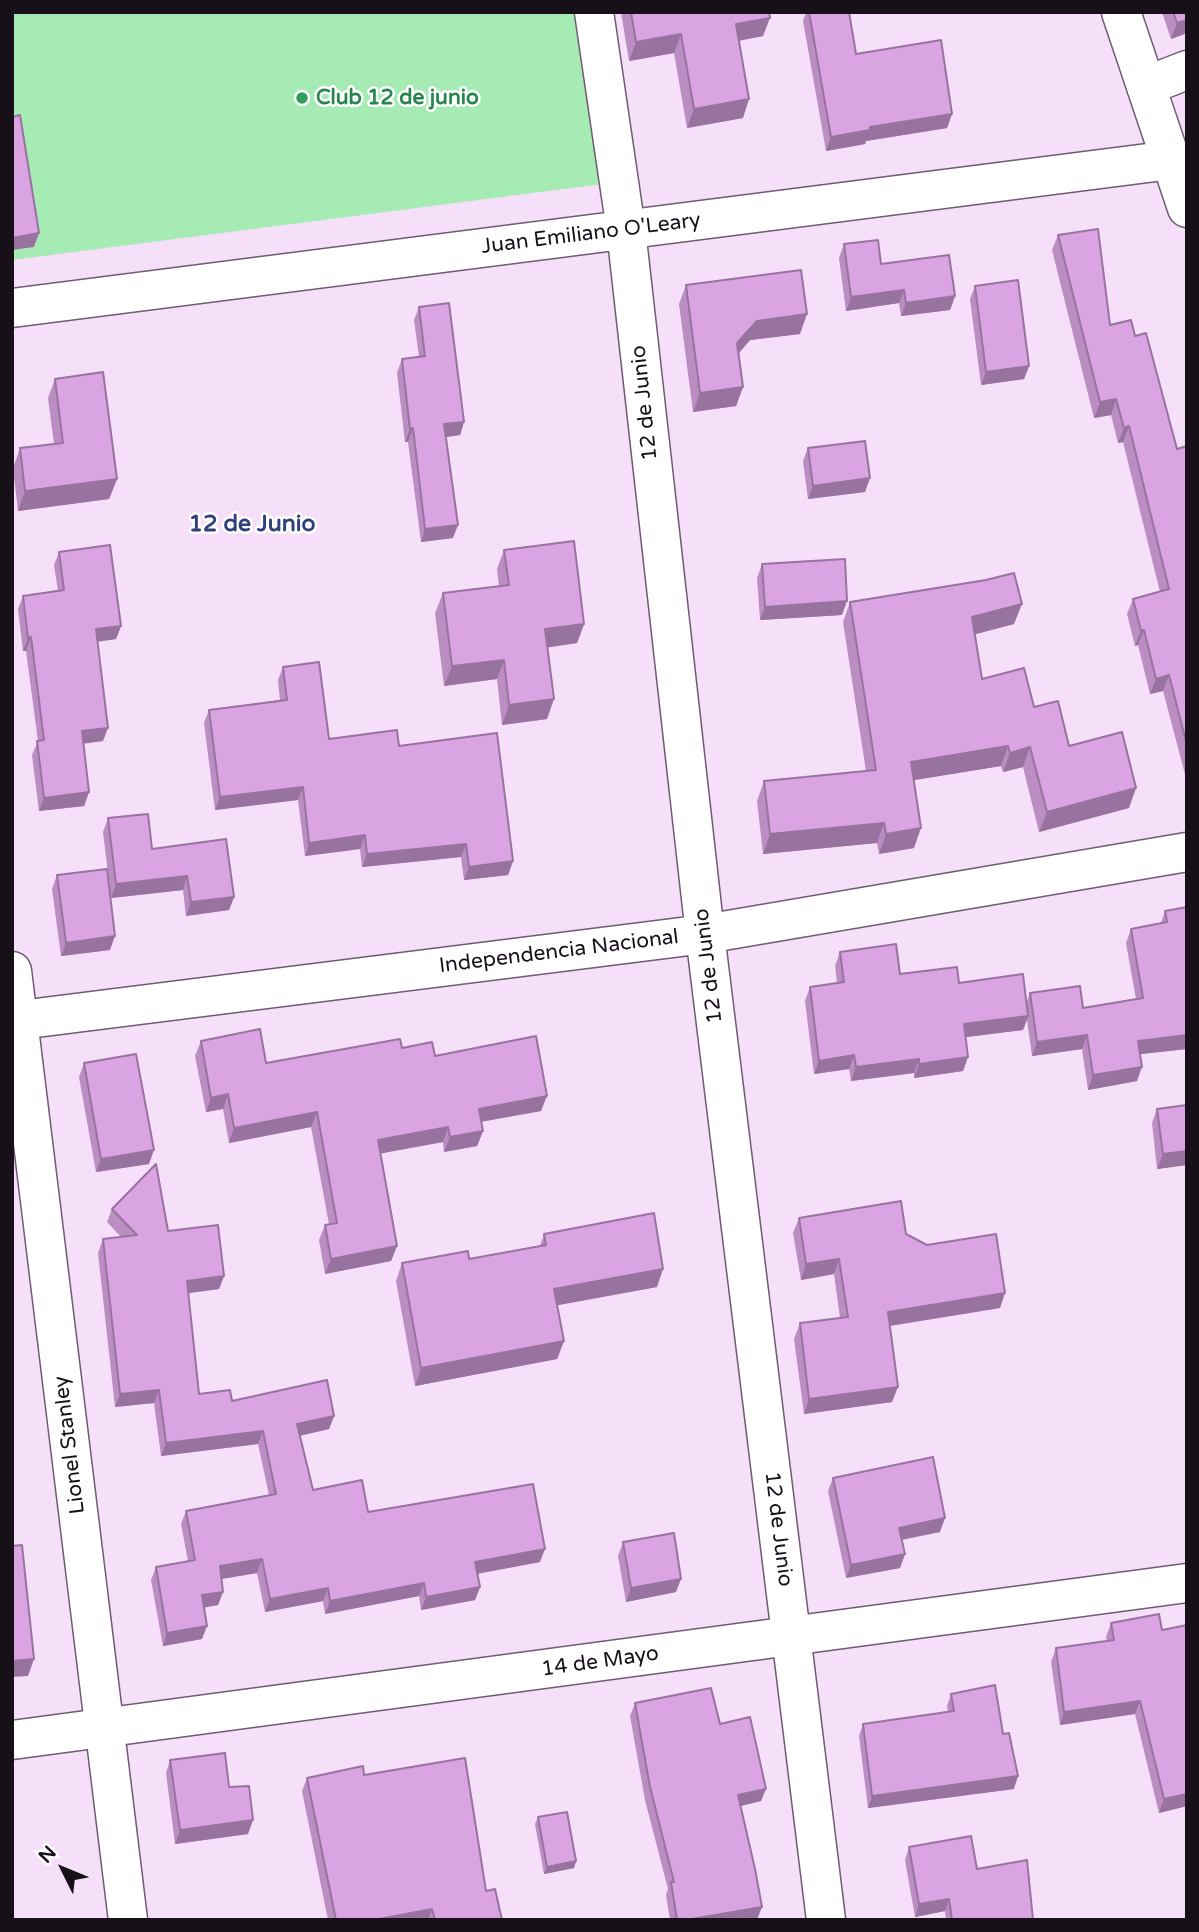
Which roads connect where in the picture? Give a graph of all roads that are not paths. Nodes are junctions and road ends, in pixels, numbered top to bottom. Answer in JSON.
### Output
{"nodes":[{"id":1,"x":594,"y":12,"type":"edge"},
{"id":2,"x":1121,"y":12,"type":"edge"},
{"id":3,"x":1187,"y":70,"type":"edge"},
{"id":4,"x":1146,"y":86,"type":"junction"},
{"id":5,"x":1171,"y":160,"type":"junction"},
{"id":6,"x":1187,"y":208,"type":"edge"},
{"id":7,"x":626,"y":229,"type":"junction"},
{"id":8,"x":12,"y":308,"type":"edge"},
{"id":9,"x":1187,"y":852,"type":"edge"},
{"id":10,"x":705,"y":934,"type":"junction"},
{"id":11,"x":12,"y":971,"type":"edge"},
{"id":12,"x":16,"y":1020,"type":"edge"},
{"id":13,"x":1187,"y":1583,"type":"edge"},
{"id":14,"x":791,"y":1637,"type":"junction"},
{"id":15,"x":104,"y":1728,"type":"junction"},
{"id":16,"x":12,"y":1740,"type":"edge"},
{"id":17,"x":128,"y":1920,"type":"edge"},
{"id":18,"x":826,"y":1920,"type":"edge"}],
"edges":[{"from":1,"to":7,"type":"street","name":"12 de Junio"},
{"from":2,"to":4,"type":"street"},
{"from":3,"to":4,"type":"street"},
{"from":4,"to":5,"type":"street"},
{"from":5,"to":6,"type":"street"},
{"from":5,"to":7,"type":"street","name":"Juan Emiliano O'Leary"},
{"from":7,"to":8,"type":"street","name":"Juan Emiliano O'Leary"},
{"from":7,"to":10,"type":"street","name":"12 de Junio"},
{"from":9,"to":10,"type":"street","name":"Independencia Nacional"},
{"from":10,"to":12,"type":"street","name":"Independencia Nacional"},
{"from":10,"to":14,"type":"street","name":"12 de Junio"},
{"from":11,"to":12,"type":"street","name":"Lionel Stanley"},
{"from":12,"to":15,"type":"street","name":"Lionel Stanley"},
{"from":13,"to":14,"type":"street","name":"14 de Mayo"},
{"from":14,"to":15,"type":"street","name":"14 de Mayo"},
{"from":14,"to":18,"type":"street","name":"12 de Junio"},
{"from":15,"to":16,"type":"street","name":"14 de Mayo"},
{"from":15,"to":17,"type":"street","name":"Lionel Stanley"}]}
